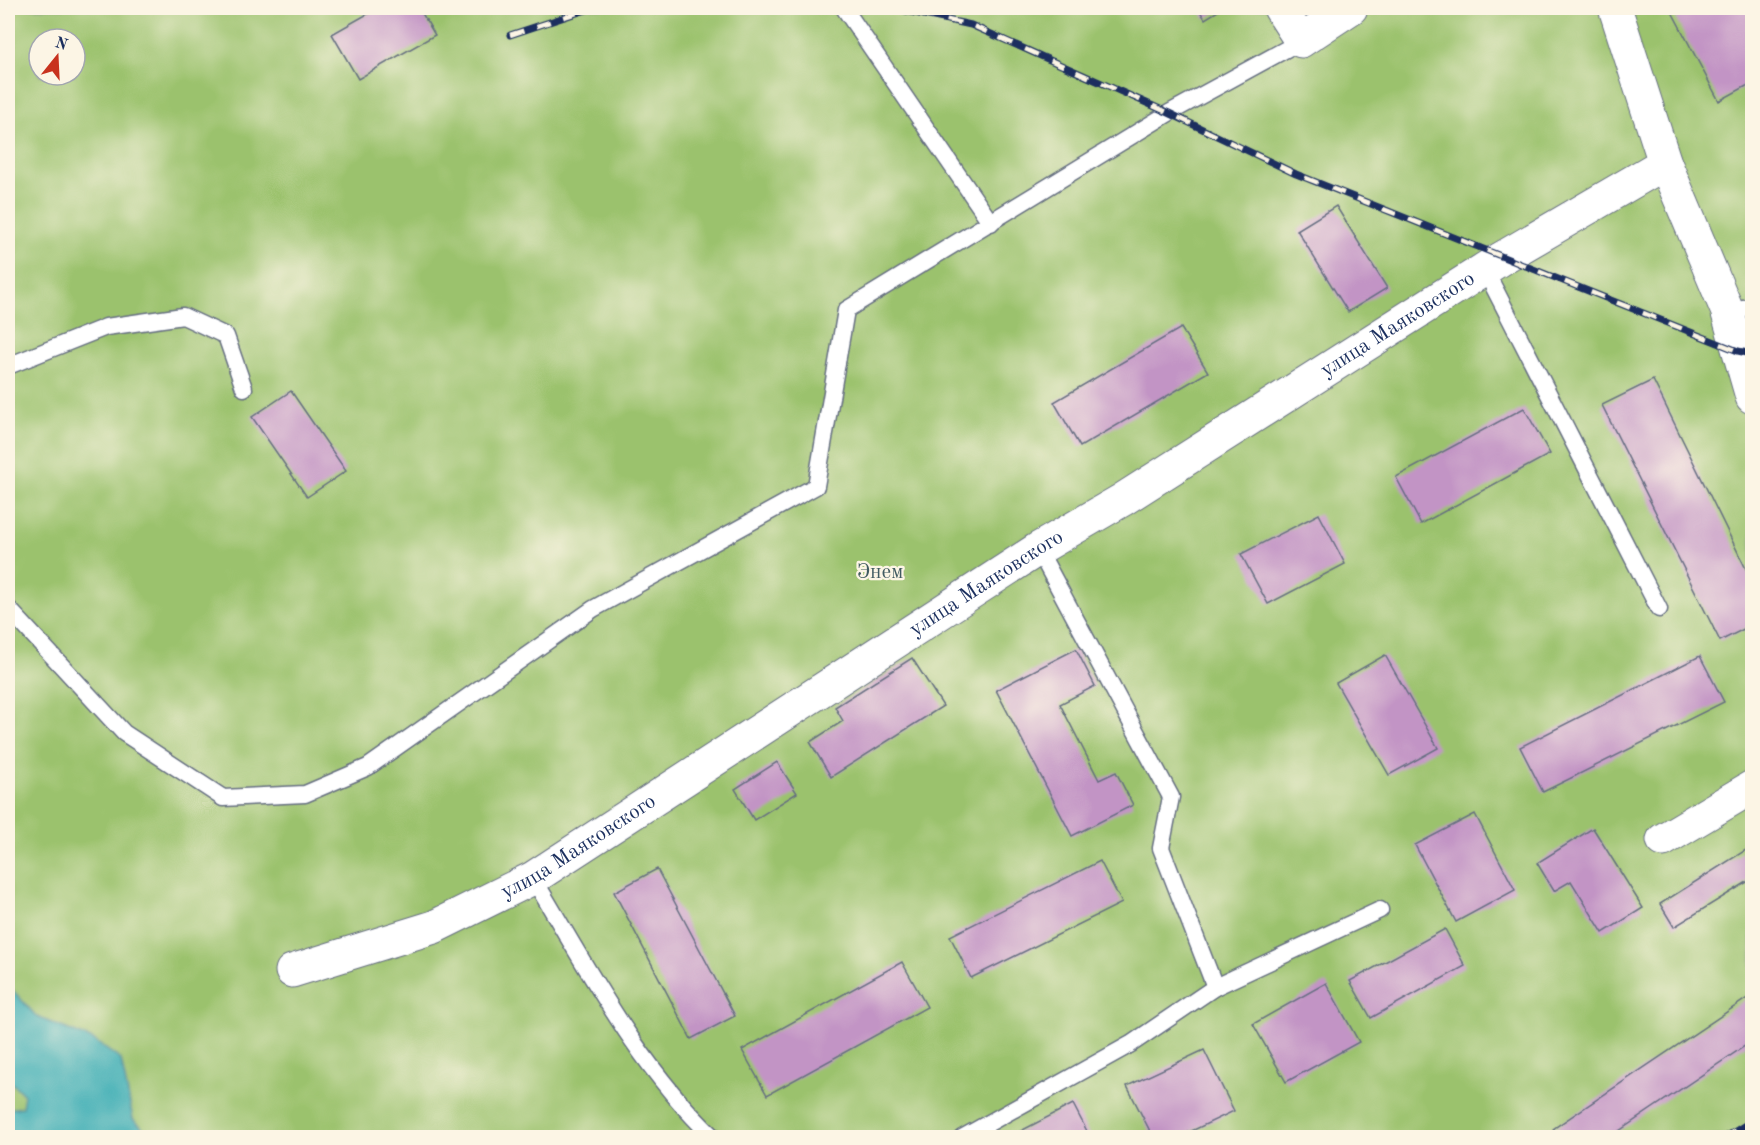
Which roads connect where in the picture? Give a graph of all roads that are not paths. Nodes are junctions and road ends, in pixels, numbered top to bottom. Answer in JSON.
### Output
{"nodes":[{"id":1,"x":844,"y":8,"type":"edge"},
{"id":2,"x":1280,"y":8,"type":"edge"},
{"id":3,"x":1351,"y":8,"type":"edge"},
{"id":4,"x":1615,"y":8,"type":"edge"},
{"id":5,"x":1301,"y":41,"type":"junction"},
{"id":6,"x":1665,"y":163,"type":"junction"},
{"id":7,"x":991,"y":223,"type":"junction"},
{"id":8,"x":1485,"y":270,"type":"junction"},
{"id":9,"x":1740,"y":309,"type":"edge"},
{"id":10,"x":8,"y":366,"type":"edge"},
{"id":11,"x":244,"y":388,"type":"dead end"},
{"id":12,"x":1752,"y":397,"type":"edge"},
{"id":13,"x":1038,"y":549,"type":"junction"},
{"id":14,"x":8,"y":608,"type":"edge"},
{"id":15,"x":1659,"y":609,"type":"dead end"},
{"id":16,"x":1752,"y":787,"type":"edge"},
{"id":17,"x":1664,"y":840,"type":"dead end"},
{"id":18,"x":532,"y":878,"type":"junction"},
{"id":19,"x":1380,"y":910,"type":"dead end"},
{"id":20,"x":292,"y":971,"type":"dead end"},
{"id":21,"x":1215,"y":987,"type":"junction"},
{"id":22,"x":714,"y":1137,"type":"edge"},
{"id":23,"x":962,"y":1137,"type":"edge"}],
"edges":[{"from":1,"to":7,"type":"lane"},
{"from":2,"to":5,"type":"street"},
{"from":3,"to":5,"type":"street"},
{"from":4,"to":6,"type":"street"},
{"from":5,"to":7,"type":"lane"},
{"from":6,"to":8,"type":"street","name":"улица Маяковского"},
{"from":6,"to":9,"type":"street"},
{"from":7,"to":14,"type":"lane"},
{"from":8,"to":13,"type":"street","name":"улица Маяковского"},
{"from":8,"to":15,"type":"lane"},
{"from":9,"to":12,"type":"street"},
{"from":10,"to":11,"type":"lane"},
{"from":13,"to":18,"type":"street","name":"улица Маяковского"},
{"from":13,"to":21,"type":"lane"},
{"from":16,"to":17,"type":"street"},
{"from":18,"to":20,"type":"street","name":"улица Маяковского"},
{"from":18,"to":22,"type":"lane"},
{"from":19,"to":21,"type":"lane"},
{"from":21,"to":23,"type":"lane"}]}
